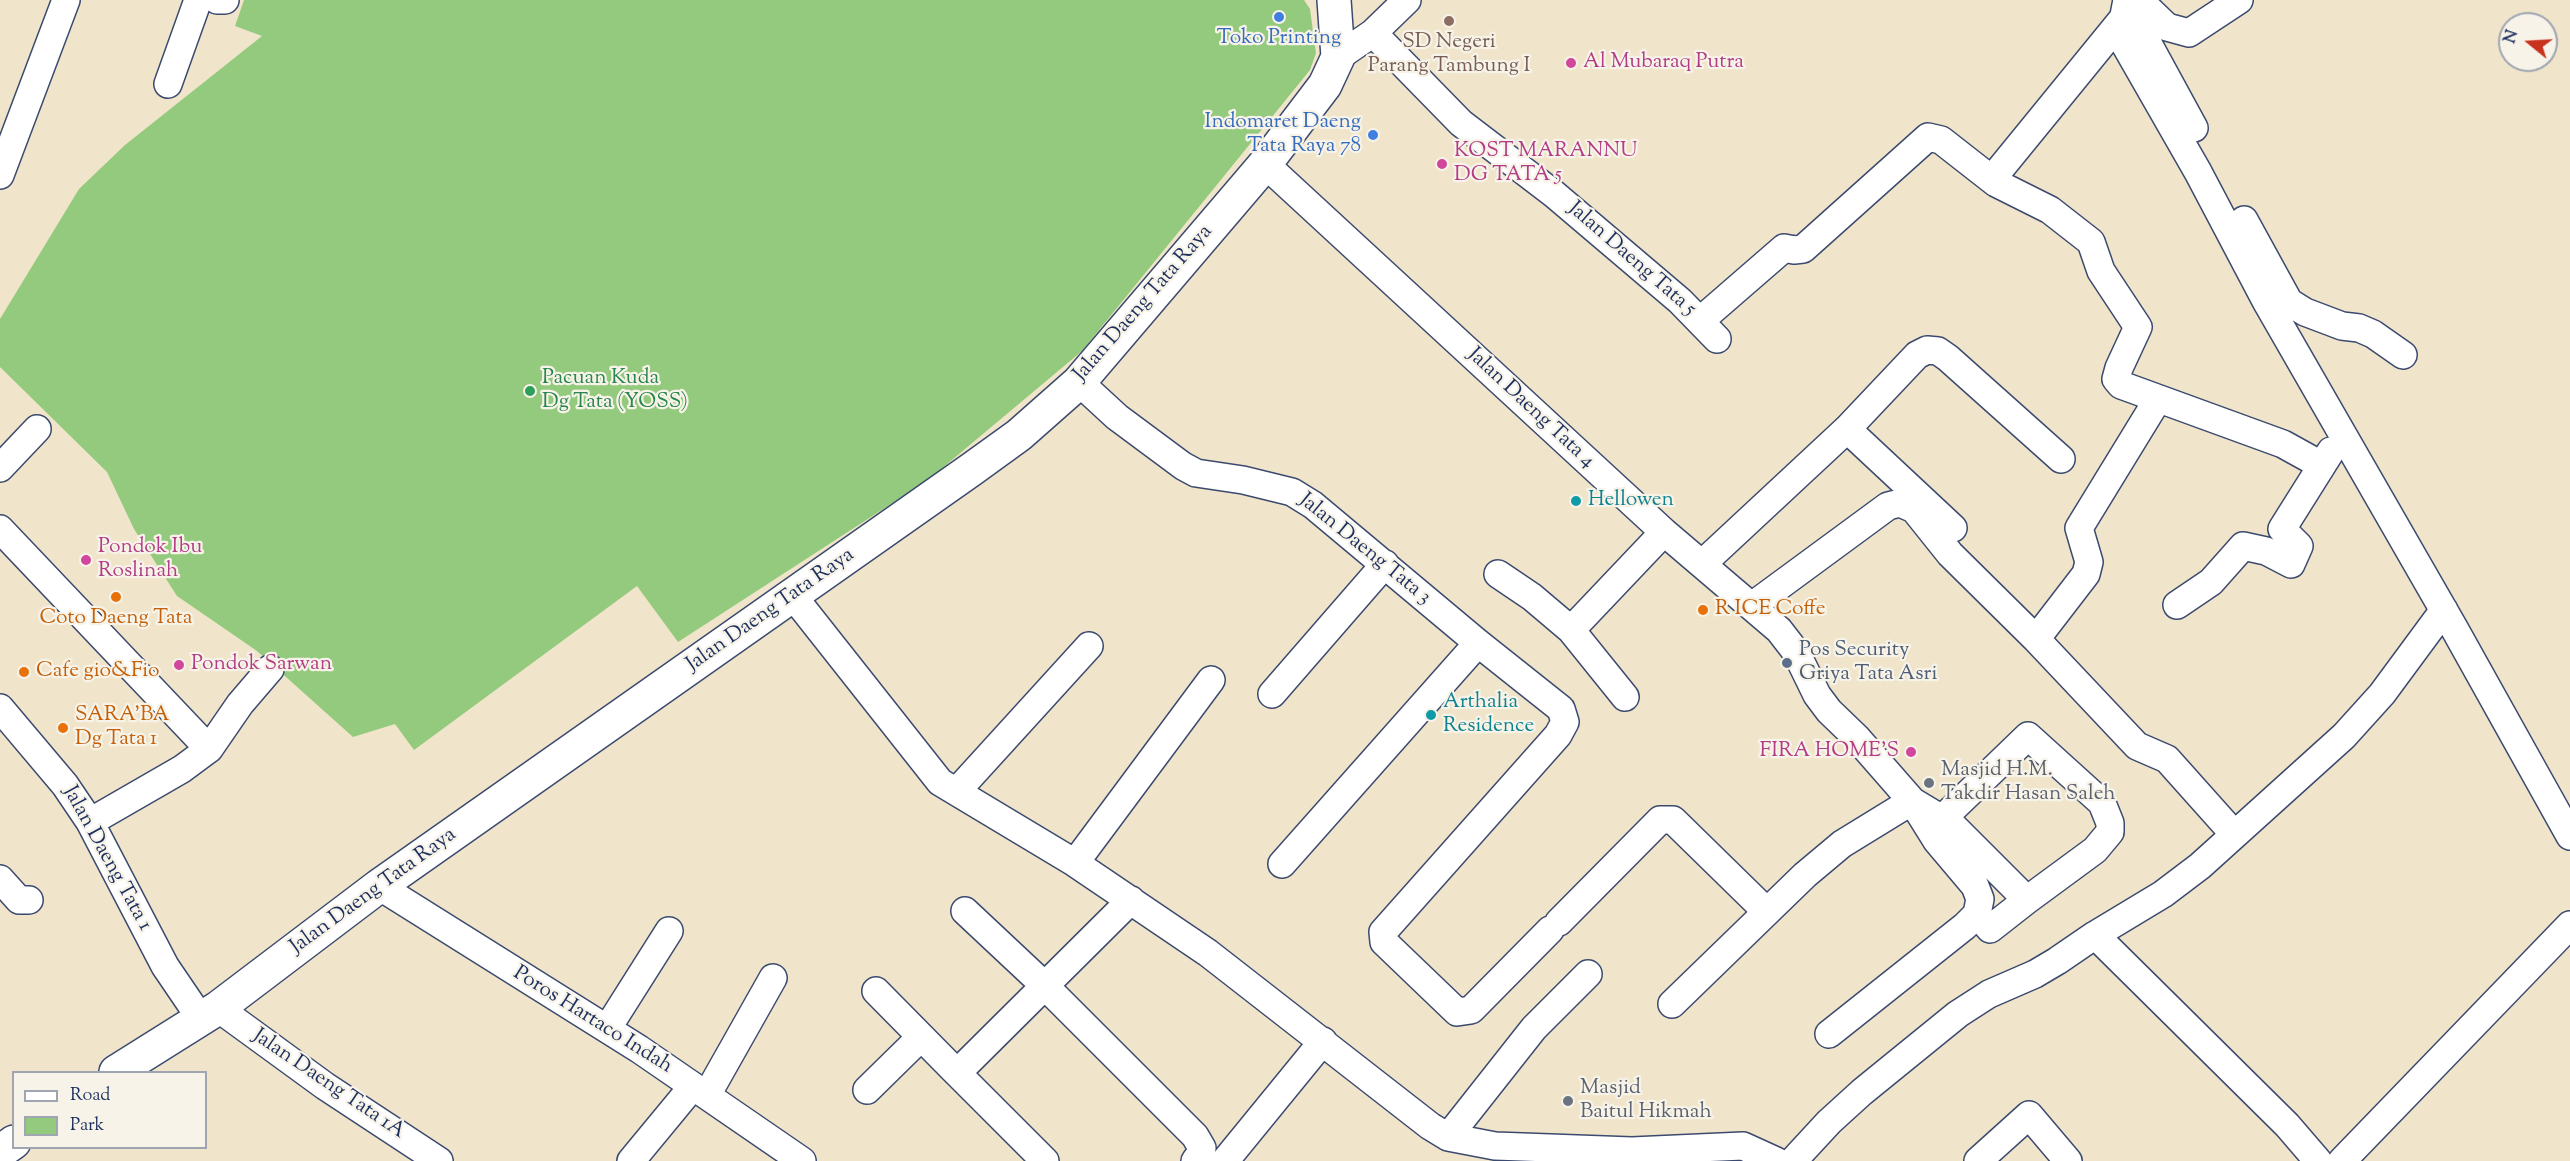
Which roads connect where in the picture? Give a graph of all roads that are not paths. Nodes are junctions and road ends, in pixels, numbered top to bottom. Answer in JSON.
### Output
{"nodes":[{"id":1,"x":66,"y":0,"type":"edge"},
{"id":2,"x":215,"y":0,"type":"edge"},
{"id":3,"x":1334,"y":0,"type":"edge"},
{"id":4,"x":1407,"y":0,"type":"edge"},
{"id":5,"x":2239,"y":0,"type":"edge"},
{"id":6,"x":2130,"y":5,"type":"edge"},
{"id":7,"x":1373,"y":33,"type":"junction"},
{"id":8,"x":1338,"y":57,"type":"junction"},
{"id":9,"x":168,"y":84,"type":"dead end"},
{"id":10,"x":1265,"y":164,"type":"junction"},
{"id":11,"x":0,"y":175,"type":"edge"},
{"id":12,"x":1992,"y":179,"type":"junction"},
{"id":13,"x":2403,"y":355,"type":"dead end"},
{"id":14,"x":1079,"y":382,"type":"junction"},
{"id":15,"x":2158,"y":399,"type":"junction"},
{"id":16,"x":38,"y":429,"type":"dead end"},
{"id":17,"x":1847,"y":429,"type":"junction"},
{"id":18,"x":2342,"y":435,"type":"junction"},
{"id":19,"x":2061,"y":459,"type":"dead end"},
{"id":20,"x":2321,"y":465,"type":"junction"},
{"id":21,"x":0,"y":468,"type":"edge"},
{"id":22,"x":1953,"y":528,"type":"dead end"},
{"id":23,"x":0,"y":529,"type":"edge"},
{"id":24,"x":1664,"y":532,"type":"junction"},
{"id":25,"x":1385,"y":564,"type":"junction"},
{"id":26,"x":1702,"y":564,"type":"junction"},
{"id":27,"x":1498,"y":574,"type":"dead end"},
{"id":28,"x":793,"y":596,"type":"junction"},
{"id":29,"x":2177,"y":604,"type":"dead end"},
{"id":30,"x":1752,"y":606,"type":"junction"},
{"id":31,"x":2444,"y":610,"type":"junction"},
{"id":32,"x":1571,"y":630,"type":"junction"},
{"id":33,"x":2036,"y":639,"type":"junction"},
{"id":34,"x":1478,"y":643,"type":"junction"},
{"id":35,"x":1089,"y":646,"type":"dead end"},
{"id":36,"x":270,"y":669,"type":"dead end"},
{"id":37,"x":1211,"y":680,"type":"dead end"},
{"id":38,"x":1272,"y":694,"type":"dead end"},
{"id":39,"x":1625,"y":697,"type":"dead end"},
{"id":40,"x":0,"y":708,"type":"edge"},
{"id":41,"x":209,"y":749,"type":"junction"},
{"id":42,"x":957,"y":791,"type":"junction"},
{"id":43,"x":1912,"y":801,"type":"junction"},
{"id":44,"x":1942,"y":819,"type":"junction"},
{"id":45,"x":90,"y":822,"type":"junction"},
{"id":46,"x":2234,"y":834,"type":"junction"},
{"id":47,"x":2570,"y":836,"type":"edge"},
{"id":48,"x":1075,"y":863,"type":"junction"},
{"id":49,"x":1282,"y":864,"type":"dead end"},
{"id":50,"x":0,"y":879,"type":"edge"},
{"id":51,"x":379,"y":886,"type":"junction"},
{"id":52,"x":29,"y":900,"type":"dead end"},
{"id":53,"x":1131,"y":900,"type":"junction"},
{"id":54,"x":2027,"y":900,"type":"junction"},
{"id":55,"x":965,"y":911,"type":"dead end"},
{"id":56,"x":1766,"y":911,"type":"junction"},
{"id":57,"x":1977,"y":914,"type":"junction"},
{"id":58,"x":2570,"y":925,"type":"edge"},
{"id":59,"x":669,"y":931,"type":"dead end"},
{"id":60,"x":2095,"y":935,"type":"junction"},
{"id":61,"x":1588,"y":974,"type":"dead end"},
{"id":62,"x":773,"y":978,"type":"dead end"},
{"id":63,"x":1045,"y":986,"type":"junction"},
{"id":64,"x":876,"y":991,"type":"dead end"},
{"id":65,"x":1672,"y":1004,"type":"dead end"},
{"id":66,"x":210,"y":1013,"type":"junction"},
{"id":67,"x":608,"y":1029,"type":"junction"},
{"id":68,"x":1829,"y":1034,"type":"dead end"},
{"id":69,"x":921,"y":1037,"type":"junction"},
{"id":70,"x":1323,"y":1041,"type":"junction"},
{"id":71,"x":118,"y":1071,"type":"edge"},
{"id":72,"x":957,"y":1073,"type":"junction"},
{"id":73,"x":700,"y":1090,"type":"junction"},
{"id":74,"x":867,"y":1090,"type":"dead end"},
{"id":75,"x":1448,"y":1137,"type":"junction"},
{"id":76,"x":1491,"y":1153,"type":"edge"},
{"id":77,"x":796,"y":1159,"type":"edge"},
{"id":78,"x":439,"y":1161,"type":"edge"},
{"id":79,"x":631,"y":1161,"type":"edge"},
{"id":80,"x":1045,"y":1161,"type":"edge"},
{"id":81,"x":1195,"y":1161,"type":"edge"},
{"id":82,"x":1225,"y":1161,"type":"edge"},
{"id":83,"x":1776,"y":1161,"type":"edge"},
{"id":84,"x":1793,"y":1161,"type":"edge"},
{"id":85,"x":1978,"y":1161,"type":"edge"},
{"id":86,"x":2068,"y":1161,"type":"edge"},
{"id":87,"x":2318,"y":1161,"type":"edge"},
{"id":88,"x":2342,"y":1161,"type":"edge"}],
"edges":[{"from":1,"to":11,"type":"street"},
{"from":2,"to":9,"type":"street"},
{"from":3,"to":8,"type":"main road"},
{"from":4,"to":7,"type":"street"},
{"from":5,"to":6,"type":"street"},
{"from":6,"to":12,"type":"street"},
{"from":6,"to":13,"type":"street"},
{"from":6,"to":18,"type":"street"},
{"from":7,"to":8,"type":"street"},
{"from":7,"to":12,"type":"street","name":"Jalan Daeng Tata 5"},
{"from":8,"to":10,"type":"main road","name":"Jalan Daeng Tata Raya"},
{"from":10,"to":14,"type":"main road","name":"Jalan Daeng Tata Raya"},
{"from":10,"to":24,"type":"street","name":"Jalan Daeng Tata 4"},
{"from":12,"to":15,"type":"street"},
{"from":14,"to":25,"type":"street","name":"Jalan Daeng Tata 3"},
{"from":14,"to":28,"type":"main road","name":"Jalan Daeng Tata Raya"},
{"from":15,"to":20,"type":"street"},
{"from":15,"to":33,"type":"street"},
{"from":16,"to":21,"type":"street"},
{"from":17,"to":19,"type":"street"},
{"from":17,"to":22,"type":"street"},
{"from":17,"to":26,"type":"street"},
{"from":18,"to":20,"type":"street"},
{"from":18,"to":31,"type":"street"},
{"from":20,"to":29,"type":"street"},
{"from":23,"to":41,"type":"street"},
{"from":24,"to":26,"type":"street","name":"Jalan Daeng Tata 4"},
{"from":24,"to":32,"type":"street"},
{"from":25,"to":34,"type":"street","name":"Jalan Daeng Tata 3"},
{"from":25,"to":38,"type":"street"},
{"from":26,"to":30,"type":"street","name":"Jalan Daeng Tata 4"},
{"from":27,"to":32,"type":"street"},
{"from":28,"to":42,"type":"street"},
{"from":28,"to":51,"type":"main road","name":"Jalan Daeng Tata Raya"},
{"from":30,"to":33,"type":"street"},
{"from":30,"to":43,"type":"street","name":"Jalan Daeng Tata 4"},
{"from":31,"to":46,"type":"street"},
{"from":31,"to":47,"type":"street"},
{"from":32,"to":39,"type":"street"},
{"from":33,"to":46,"type":"street"},
{"from":34,"to":49,"type":"street"},
{"from":34,"to":56,"type":"street","name":"Jalan Daeng Tata 3"},
{"from":35,"to":42,"type":"street"},
{"from":36,"to":41,"type":"street"},
{"from":37,"to":48,"type":"street"},
{"from":40,"to":45,"type":"street","name":"Jalan Daeng Tata 1"},
{"from":41,"to":45,"type":"street"},
{"from":42,"to":48,"type":"street"},
{"from":43,"to":44,"type":"street"},
{"from":43,"to":56,"type":"street"},
{"from":43,"to":57,"type":"street"},
{"from":44,"to":54,"type":"street"},
{"from":44,"to":54,"type":"street"},
{"from":45,"to":66,"type":"street","name":"Jalan Daeng Tata 1"},
{"from":46,"to":60,"type":"street"},
{"from":48,"to":53,"type":"street"},
{"from":50,"to":52,"type":"street"},
{"from":51,"to":66,"type":"main road","name":"Jalan Daeng Tata Raya"},
{"from":51,"to":67,"type":"street","name":"Poros Hartaco Indah"},
{"from":53,"to":63,"type":"street"},
{"from":53,"to":70,"type":"street"},
{"from":54,"to":57,"type":"street"},
{"from":55,"to":63,"type":"street"},
{"from":56,"to":65,"type":"street"},
{"from":57,"to":68,"type":"street"},
{"from":58,"to":88,"type":"street"},
{"from":59,"to":67,"type":"street"},
{"from":60,"to":84,"type":"street"},
{"from":60,"to":87,"type":"street"},
{"from":61,"to":75,"type":"street"},
{"from":62,"to":73,"type":"street"},
{"from":63,"to":72,"type":"street"},
{"from":63,"to":81,"type":"street"},
{"from":64,"to":69,"type":"street"},
{"from":66,"to":71,"type":"main road","name":"Jalan Daeng Tata Raya"},
{"from":66,"to":78,"type":"street","name":"Jalan Daeng Tata 1A"},
{"from":67,"to":73,"type":"street","name":"Poros Hartaco Indah"},
{"from":69,"to":72,"type":"street"},
{"from":69,"to":74,"type":"street"},
{"from":70,"to":75,"type":"street"},
{"from":70,"to":82,"type":"street"},
{"from":72,"to":80,"type":"street"},
{"from":73,"to":77,"type":"street","name":"Poros Hartaco Indah"},
{"from":73,"to":79,"type":"street"},
{"from":75,"to":76,"type":"street"},
{"from":76,"to":83,"type":"street"},
{"from":85,"to":86,"type":"street"}]}
